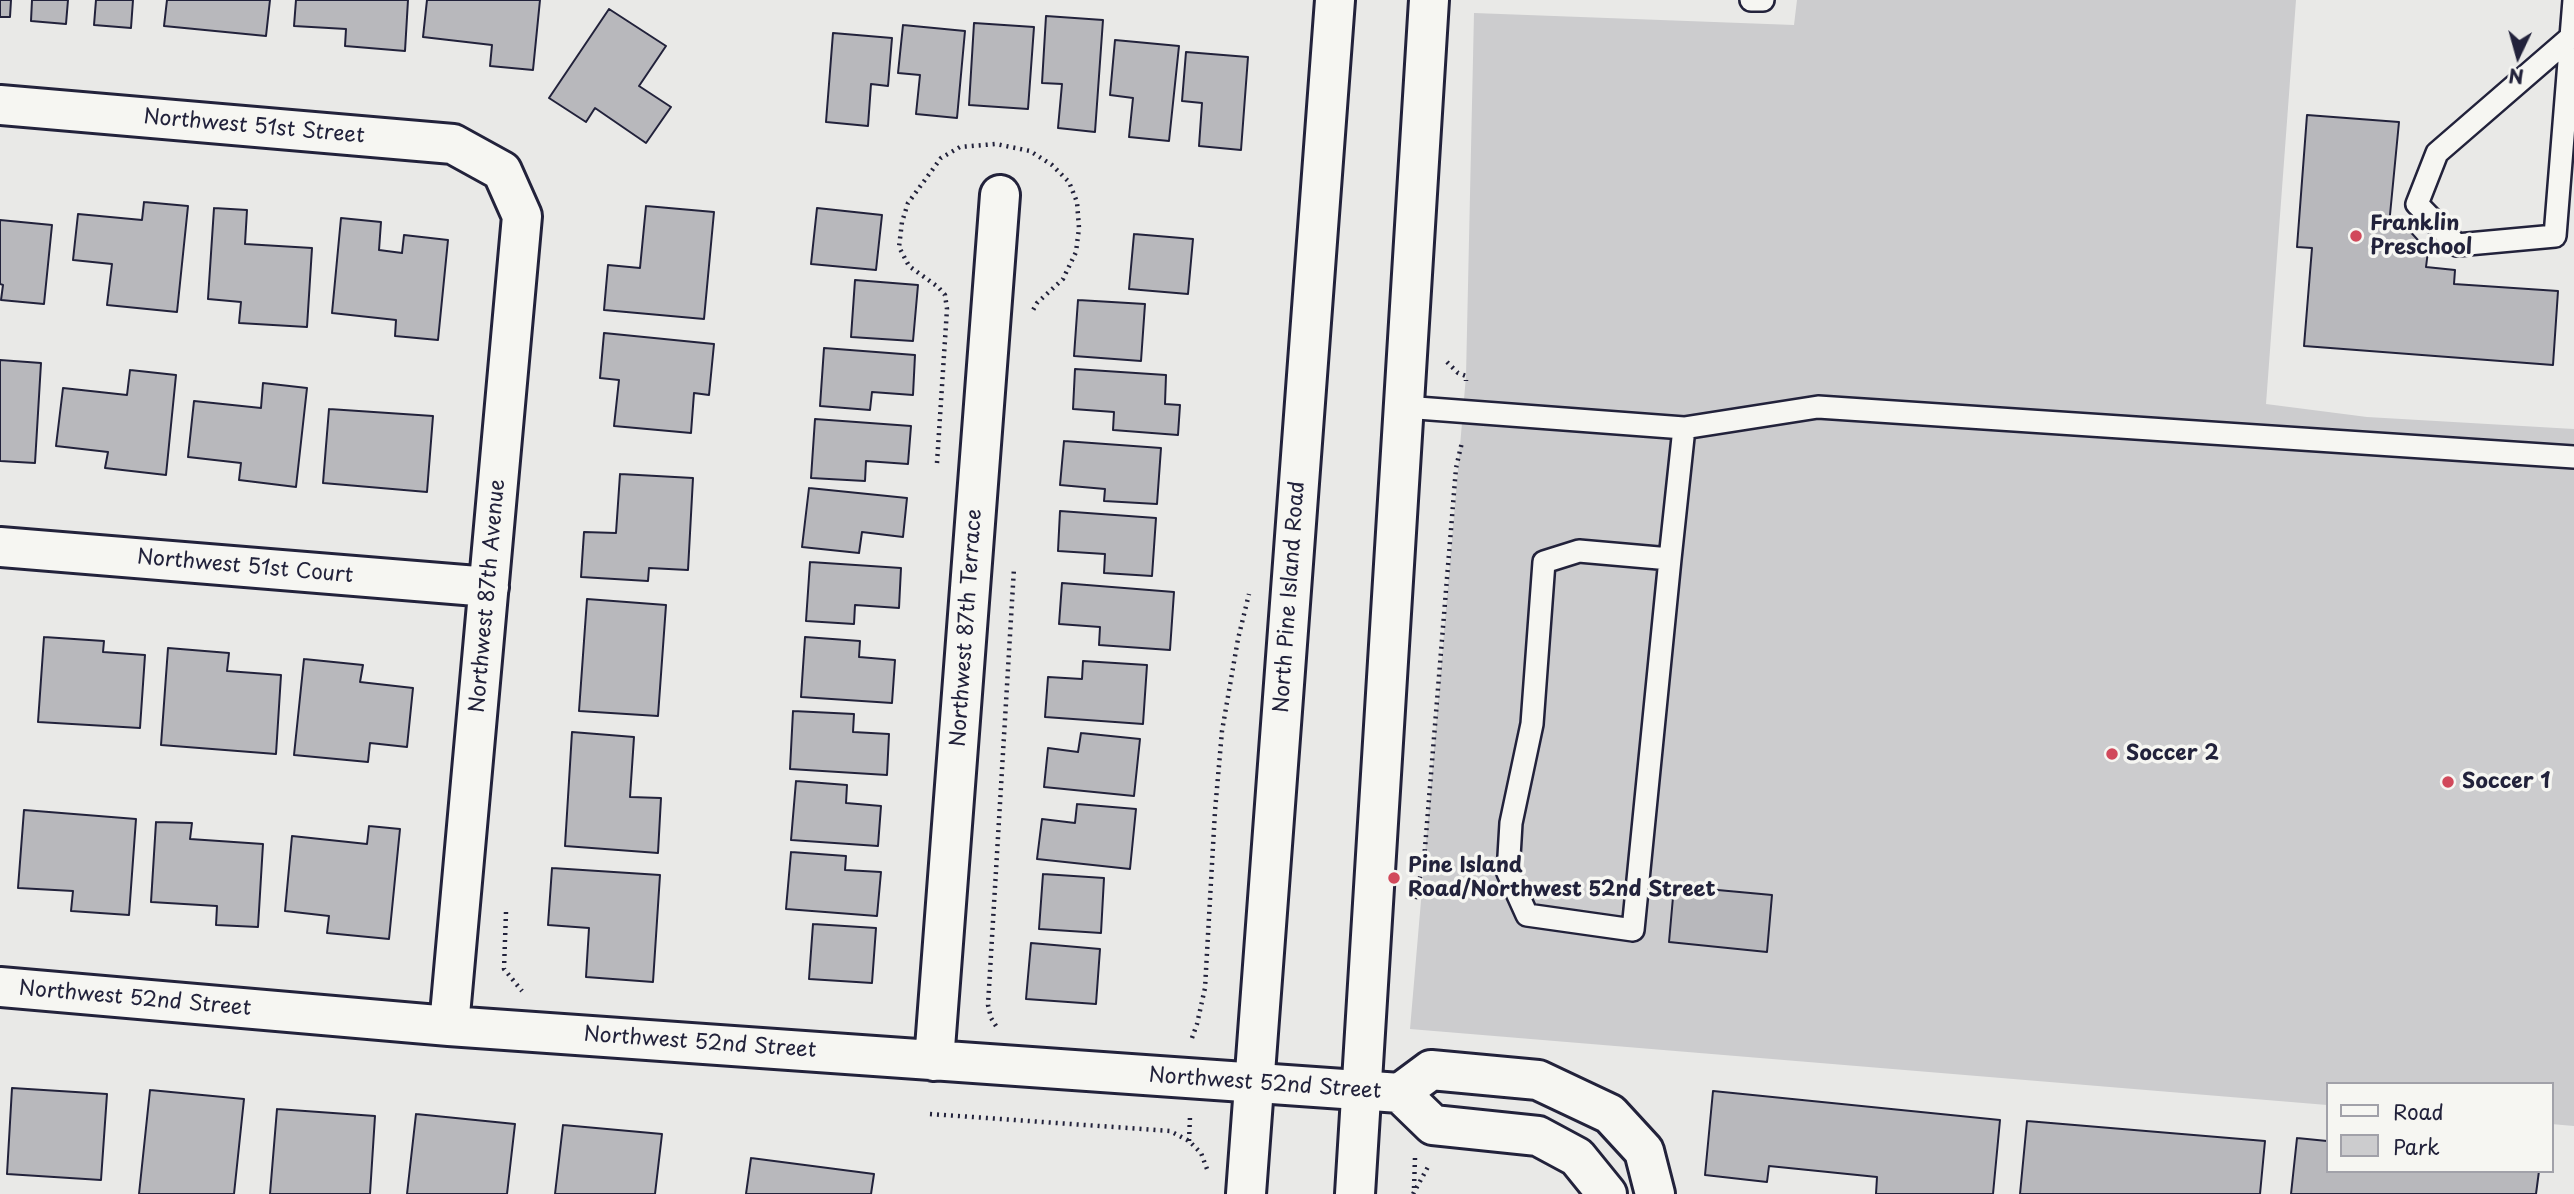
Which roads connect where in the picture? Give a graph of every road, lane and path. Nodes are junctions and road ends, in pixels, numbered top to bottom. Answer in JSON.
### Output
{"nodes":[{"id":1,"x":1335,"y":0,"type":"edge"},
{"id":2,"x":1429,"y":0,"type":"edge"},
{"id":3,"x":1751,"y":0,"type":"edge"},
{"id":4,"x":1763,"y":0,"type":"edge"},
{"id":5,"x":2574,"y":0,"type":"edge"},
{"id":6,"x":2571,"y":37,"type":"junction"},
{"id":7,"x":0,"y":105,"type":"edge"},
{"id":8,"x":502,"y":171,"type":"joint"},
{"id":9,"x":1000,"y":195,"type":"dead end"},
{"id":10,"x":1443,"y":354,"type":"dead end"},
{"id":11,"x":1404,"y":407,"type":"junction"},
{"id":12,"x":1463,"y":412,"type":"junction"},
{"id":13,"x":1684,"y":429,"type":"junction"},
{"id":14,"x":2574,"y":457,"type":"edge"},
{"id":15,"x":0,"y":547,"type":"edge"},
{"id":16,"x":1670,"y":559,"type":"junction"},
{"id":17,"x":1252,"y":582,"type":"dead end"},
{"id":18,"x":489,"y":587,"type":"junction"},
{"id":19,"x":1412,"y":912,"type":"dead end"},
{"id":20,"x":1209,"y":937,"type":"dead end"},
{"id":21,"x":0,"y":987,"type":"edge"},
{"id":22,"x":450,"y":1026,"type":"junction"},
{"id":23,"x":934,"y":1061,"type":"junction"},
{"id":24,"x":1253,"y":1083,"type":"junction"},
{"id":25,"x":1362,"y":1091,"type":"junction"},
{"id":26,"x":1400,"y":1093,"type":"junction"},
{"id":27,"x":930,"y":1114,"type":"dead end"},
{"id":28,"x":1208,"y":1173,"type":"dead end"},
{"id":29,"x":1246,"y":1194,"type":"edge"},
{"id":30,"x":1355,"y":1194,"type":"edge"},
{"id":31,"x":1607,"y":1194,"type":"edge"},
{"id":32,"x":1655,"y":1194,"type":"edge"}],
"edges":[{"from":1,"to":24,"type":"street","name":"North Pine Island Road"},
{"from":2,"to":11,"type":"street"},
{"from":3,"to":4,"type":"lane"},
{"from":5,"to":6,"type":"lane"},
{"from":6,"to":6,"type":"lane"},
{"from":7,"to":8,"type":"street","name":"Northwest 51st Street"},
{"from":8,"to":18,"type":"street","name":"Northwest 87th Avenue"},
{"from":9,"to":23,"type":"street","name":"Northwest 87th Terrace"},
{"from":10,"to":12,"type":"path"},
{"from":11,"to":12,"type":"lane"},
{"from":11,"to":25,"type":"street"},
{"from":12,"to":13,"type":"lane"},
{"from":12,"to":19,"type":"path"},
{"from":13,"to":14,"type":"lane"},
{"from":13,"to":16,"type":"lane"},
{"from":15,"to":18,"type":"street","name":"Northwest 51st Court"},
{"from":16,"to":16,"type":"lane"},
{"from":17,"to":20,"type":"path"},
{"from":18,"to":22,"type":"street","name":"Northwest 87th Avenue"},
{"from":21,"to":22,"type":"street","name":"Northwest 52nd Street"},
{"from":22,"to":23,"type":"street","name":"Northwest 52nd Street"},
{"from":23,"to":24,"type":"street","name":"Northwest 52nd Street"},
{"from":24,"to":25,"type":"street","name":"Northwest 52nd Street"},
{"from":24,"to":29,"type":"street","name":"North Pine Island Road"},
{"from":25,"to":26,"type":"street","name":"Northwest 52nd Street"},
{"from":25,"to":30,"type":"street"},
{"from":26,"to":31,"type":"street","name":"Northwest 52nd Street"},
{"from":26,"to":32,"type":"street","name":"Northwest 52nd Street"},
{"from":27,"to":28,"type":"path"}]}
